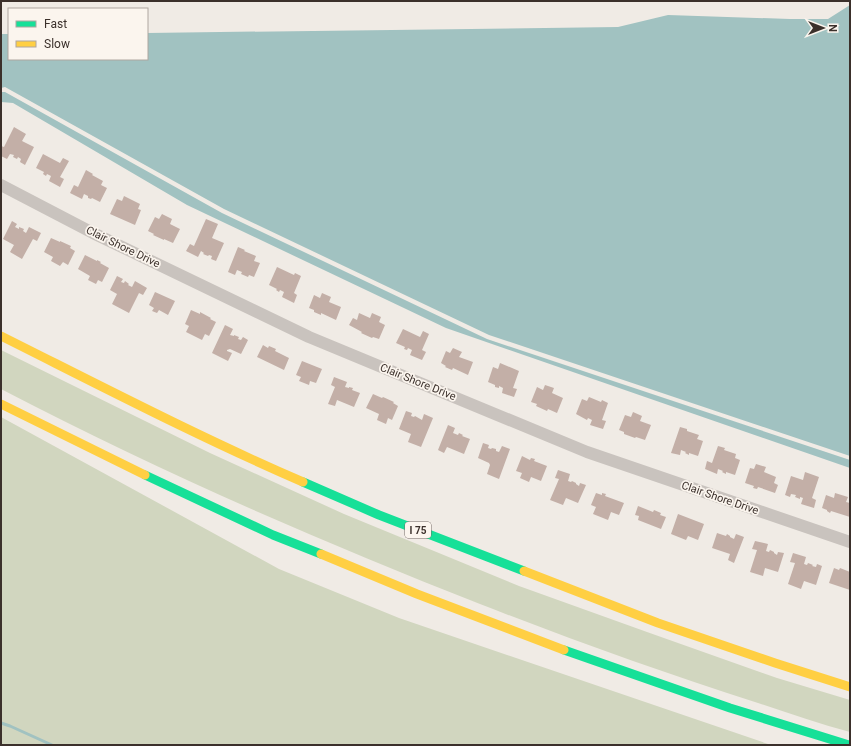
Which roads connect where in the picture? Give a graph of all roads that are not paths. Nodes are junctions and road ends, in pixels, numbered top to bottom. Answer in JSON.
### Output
{"nodes":[{"id":1,"x":1,"y":185,"type":"edge"},
{"id":2,"x":1,"y":336,"type":"edge"},
{"id":3,"x":1,"y":404,"type":"edge"},
{"id":4,"x":850,"y":542,"type":"edge"},
{"id":5,"x":850,"y":687,"type":"edge"},
{"id":6,"x":849,"y":745,"type":"edge"}],
"edges":[{"from":1,"to":4,"type":"street","name":"Clair Shore Drive"},
{"from":2,"to":5,"type":"highway","number":"I 75"},
{"from":3,"to":6,"type":"highway"}]}
